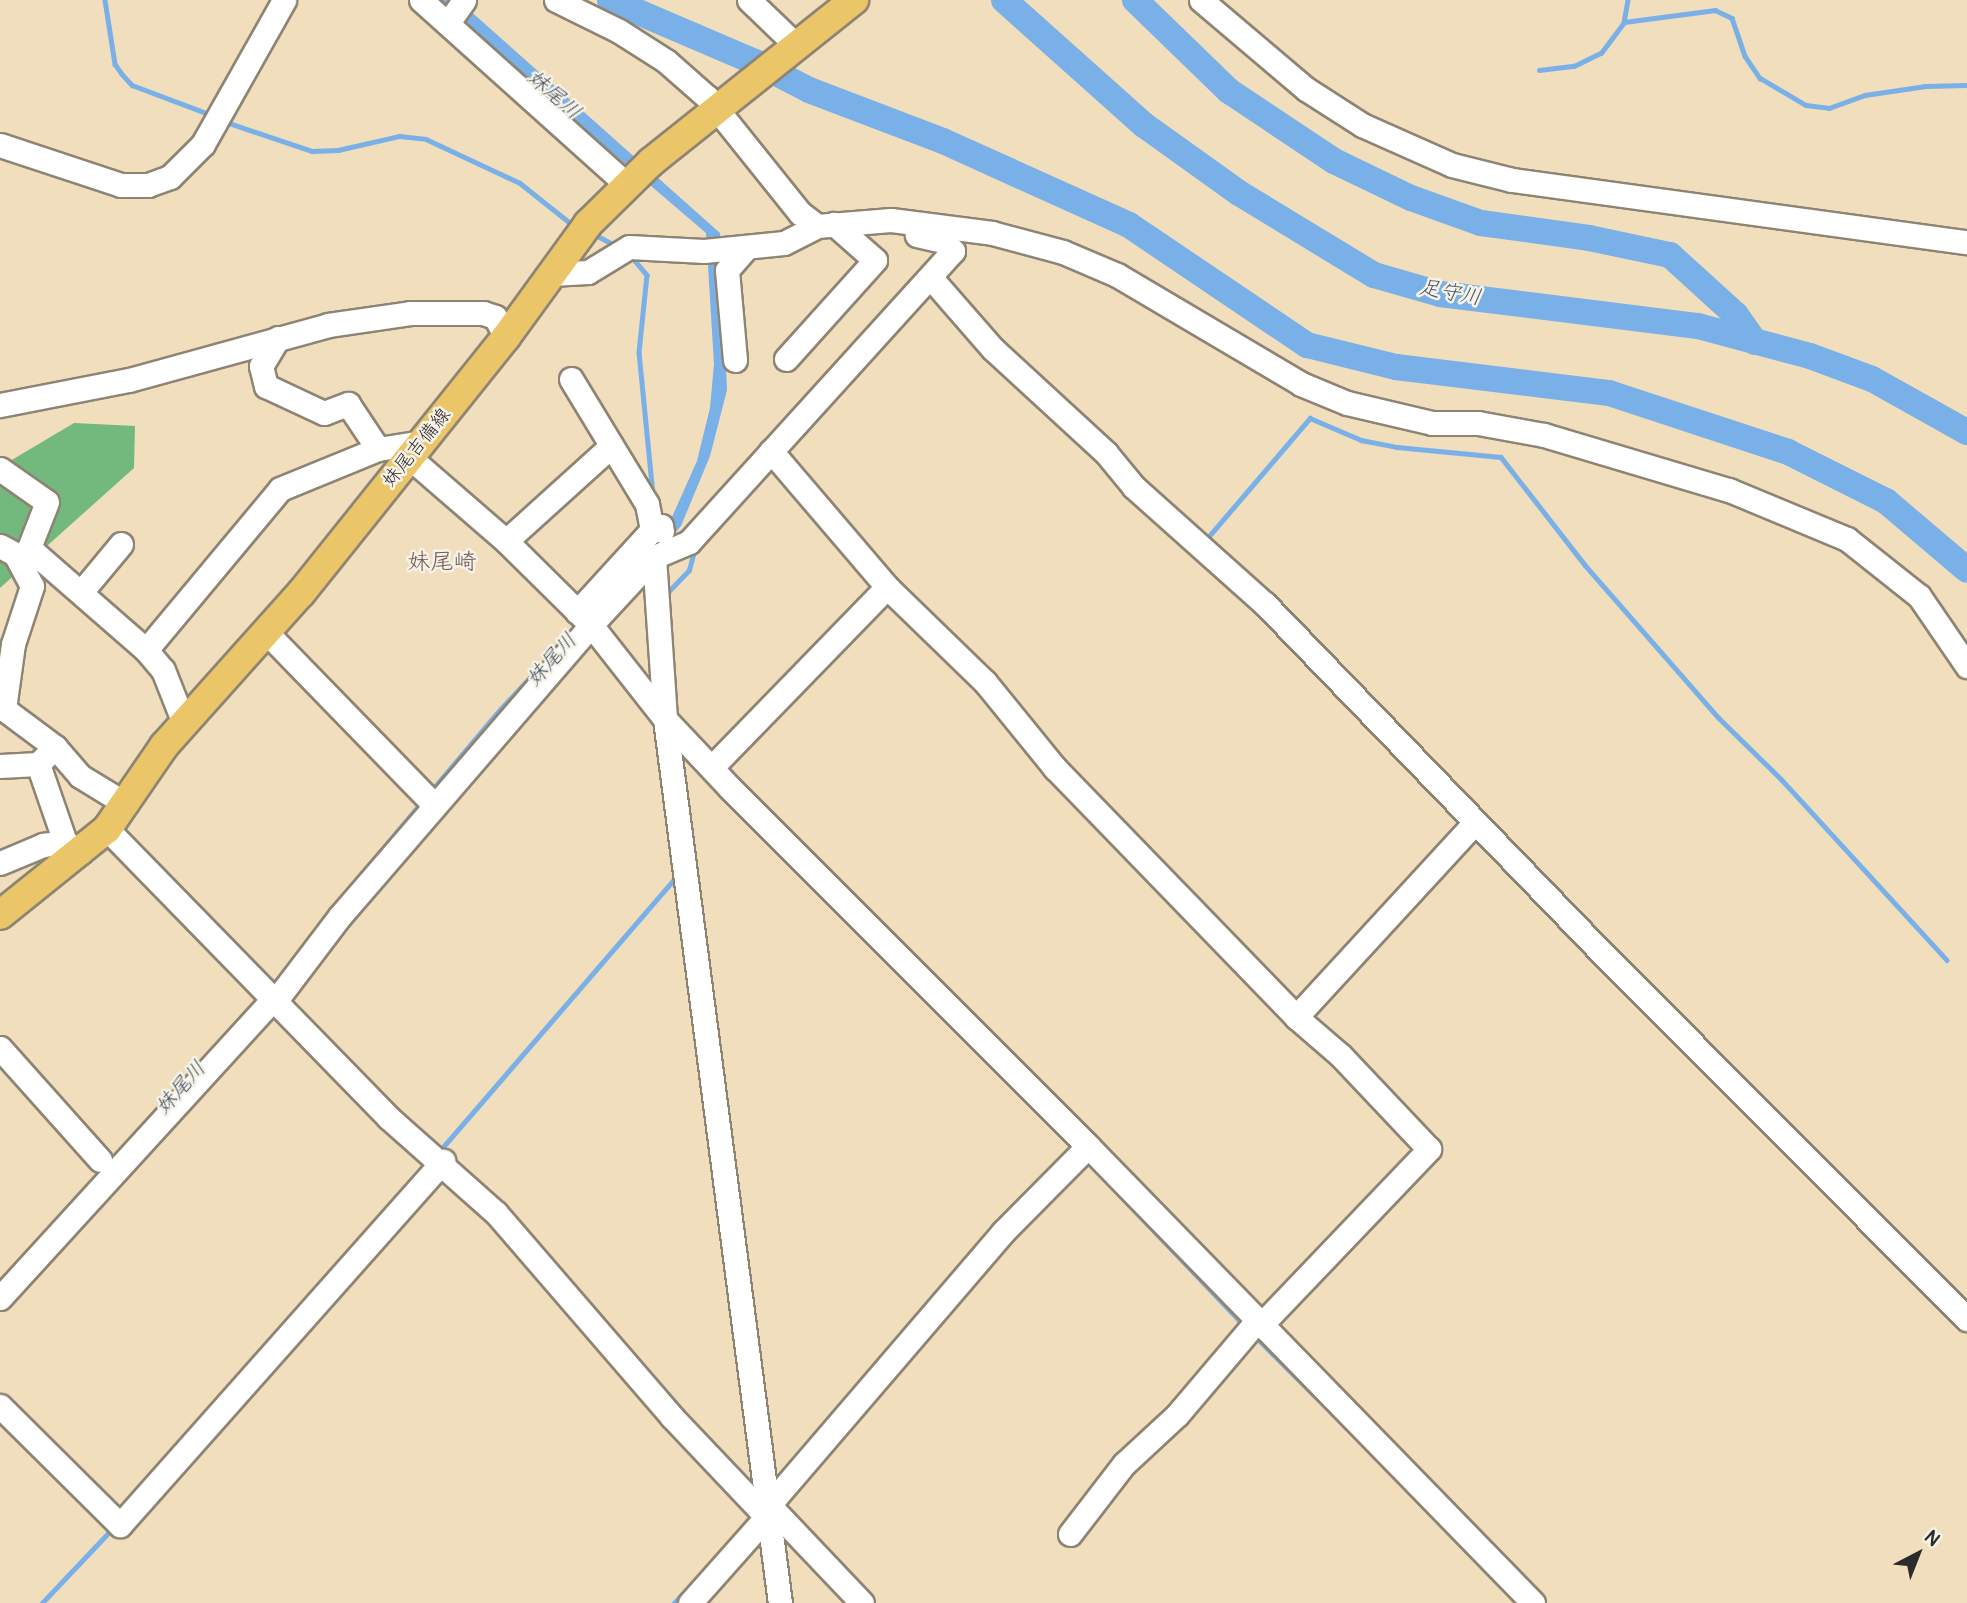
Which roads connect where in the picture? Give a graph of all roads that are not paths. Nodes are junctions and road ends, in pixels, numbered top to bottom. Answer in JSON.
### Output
{"nodes":[{"id":1,"x":284,"y":0,"type":"edge"},
{"id":2,"x":421,"y":0,"type":"edge"},
{"id":3,"x":556,"y":0,"type":"edge"},
{"id":4,"x":749,"y":0,"type":"edge"},
{"id":5,"x":854,"y":0,"type":"edge"},
{"id":6,"x":1201,"y":0,"type":"edge"},
{"id":7,"x":457,"y":11,"type":"edge"},
{"id":8,"x":791,"y":51,"type":"junction"},
{"id":9,"x":717,"y":110,"type":"junction"},
{"id":10,"x":0,"y":145,"type":"edge"},
{"id":11,"x":637,"y":174,"type":"junction"},
{"id":12,"x":874,"y":222,"type":"junction"},
{"id":13,"x":826,"y":225,"type":"junction"},
{"id":14,"x":1967,"y":242,"type":"edge"},
{"id":15,"x":725,"y":249,"type":"junction"},
{"id":16,"x":551,"y":274,"type":"junction"},
{"id":17,"x":931,"y":278,"type":"junction"},
{"id":18,"x":506,"y":337,"type":"junction"},
{"id":19,"x":278,"y":338,"type":"junction"},
{"id":20,"x":786,"y":359,"type":"dead end"},
{"id":21,"x":735,"y":360,"type":"dead end"},
{"id":22,"x":570,"y":379,"type":"dead end"},
{"id":23,"x":0,"y":404,"type":"edge"},
{"id":24,"x":611,"y":446,"type":"junction"},
{"id":25,"x":378,"y":449,"type":"junction"},
{"id":26,"x":416,"y":449,"type":"junction"},
{"id":27,"x":774,"y":455,"type":"junction"},
{"id":28,"x":0,"y":469,"type":"edge"},
{"id":29,"x":506,"y":541,"type":"junction"},
{"id":30,"x":659,"y":542,"type":"junction"},
{"id":31,"x":121,"y":544,"type":"dead end"},
{"id":32,"x":0,"y":546,"type":"edge"},
{"id":33,"x":885,"y":589,"type":"junction"},
{"id":34,"x":82,"y":591,"type":"junction"},
{"id":35,"x":583,"y":618,"type":"junction"},
{"id":36,"x":266,"y":632,"type":"junction"},
{"id":37,"x":146,"y":650,"type":"junction"},
{"id":38,"x":1967,"y":666,"type":"edge"},
{"id":39,"x":184,"y":723,"type":"junction"},
{"id":40,"x":673,"y":726,"type":"junction"},
{"id":41,"x":55,"y":747,"type":"junction"},
{"id":42,"x":38,"y":764,"type":"junction"},
{"id":43,"x":0,"y":766,"type":"edge"},
{"id":44,"x":712,"y":767,"type":"junction"},
{"id":45,"x":429,"y":800,"type":"junction"},
{"id":46,"x":126,"y":804,"type":"junction"},
{"id":47,"x":1471,"y":826,"type":"junction"},
{"id":48,"x":107,"y":829,"type":"junction"},
{"id":49,"x":73,"y":847,"type":"junction"},
{"id":50,"x":0,"y":863,"type":"edge"},
{"id":51,"x":0,"y":915,"type":"edge"},
{"id":52,"x":272,"y":994,"type":"junction"},
{"id":53,"x":1296,"y":1017,"type":"junction"},
{"id":54,"x":0,"y":1048,"type":"edge"},
{"id":55,"x":1083,"y":1151,"type":"junction"},
{"id":56,"x":438,"y":1158,"type":"junction"},
{"id":57,"x":100,"y":1160,"type":"dead end"},
{"id":58,"x":0,"y":1298,"type":"edge"},
{"id":59,"x":1967,"y":1319,"type":"edge"},
{"id":60,"x":1254,"y":1327,"type":"junction"},
{"id":61,"x":0,"y":1406,"type":"edge"},
{"id":62,"x":768,"y":1511,"type":"junction"},
{"id":63,"x":1070,"y":1534,"type":"dead end"},
{"id":64,"x":690,"y":1603,"type":"edge"},
{"id":65,"x":780,"y":1603,"type":"edge"},
{"id":66,"x":862,"y":1603,"type":"edge"},
{"id":67,"x":1533,"y":1603,"type":"edge"}],
"edges":[{"from":1,"to":10,"type":"street"},
{"from":2,"to":7,"type":"street"},
{"from":3,"to":9,"type":"street"},
{"from":4,"to":8,"type":"street"},
{"from":5,"to":8,"type":"main road","name":"妹尾吉備線"},
{"from":6,"to":14,"type":"street"},
{"from":7,"to":11,"type":"street"},
{"from":8,"to":9,"type":"main road","name":"妹尾吉備線"},
{"from":9,"to":11,"type":"main road","name":"妹尾吉備線"},
{"from":9,"to":13,"type":"street"},
{"from":11,"to":16,"type":"main road","name":"妹尾吉備線"},
{"from":12,"to":13,"type":"street"},
{"from":12,"to":17,"type":"street"},
{"from":12,"to":38,"type":"street"},
{"from":13,"to":15,"type":"street"},
{"from":13,"to":20,"type":"street"},
{"from":15,"to":16,"type":"street"},
{"from":15,"to":21,"type":"street"},
{"from":16,"to":18,"type":"main road","name":"妹尾吉備線"},
{"from":17,"to":27,"type":"street"},
{"from":17,"to":47,"type":"street"},
{"from":18,"to":19,"type":"street"},
{"from":18,"to":26,"type":"main road","name":"妹尾吉備線"},
{"from":19,"to":23,"type":"street"},
{"from":19,"to":25,"type":"street"},
{"from":22,"to":24,"type":"street"},
{"from":24,"to":29,"type":"street"},
{"from":24,"to":30,"type":"street"},
{"from":25,"to":26,"type":"street"},
{"from":25,"to":37,"type":"street"},
{"from":26,"to":29,"type":"street"},
{"from":26,"to":36,"type":"main road","name":"妹尾吉備線"},
{"from":27,"to":30,"type":"street"},
{"from":27,"to":33,"type":"street"},
{"from":28,"to":34,"type":"street"},
{"from":29,"to":35,"type":"street"},
{"from":30,"to":35,"type":"street"},
{"from":30,"to":40,"type":"street"},
{"from":31,"to":34,"type":"street"},
{"from":32,"to":41,"type":"street"},
{"from":33,"to":44,"type":"street"},
{"from":33,"to":53,"type":"street"},
{"from":34,"to":37,"type":"street"},
{"from":35,"to":40,"type":"street"},
{"from":35,"to":45,"type":"street"},
{"from":36,"to":39,"type":"main road","name":"妹尾吉備線"},
{"from":36,"to":45,"type":"street"},
{"from":37,"to":39,"type":"street"},
{"from":39,"to":46,"type":"main road","name":"妹尾吉備線"},
{"from":40,"to":44,"type":"street"},
{"from":40,"to":62,"type":"street"},
{"from":41,"to":42,"type":"street"},
{"from":41,"to":46,"type":"street"},
{"from":42,"to":43,"type":"street"},
{"from":42,"to":49,"type":"street"},
{"from":44,"to":55,"type":"street"},
{"from":45,"to":52,"type":"street"},
{"from":46,"to":48,"type":"main road","name":"妹尾吉備線"},
{"from":47,"to":53,"type":"street"},
{"from":47,"to":59,"type":"street"},
{"from":48,"to":49,"type":"main road","name":"妹尾吉備線"},
{"from":48,"to":52,"type":"street"},
{"from":49,"to":50,"type":"street"},
{"from":49,"to":51,"type":"main road","name":"妹尾吉備線"},
{"from":52,"to":56,"type":"street"},
{"from":52,"to":58,"type":"street"},
{"from":53,"to":60,"type":"street"},
{"from":54,"to":57,"type":"street"},
{"from":55,"to":60,"type":"street"},
{"from":55,"to":62,"type":"street"},
{"from":56,"to":61,"type":"street"},
{"from":56,"to":62,"type":"street"},
{"from":60,"to":63,"type":"street"},
{"from":60,"to":67,"type":"street"},
{"from":62,"to":64,"type":"street"},
{"from":62,"to":65,"type":"street"},
{"from":62,"to":66,"type":"street"}]}
